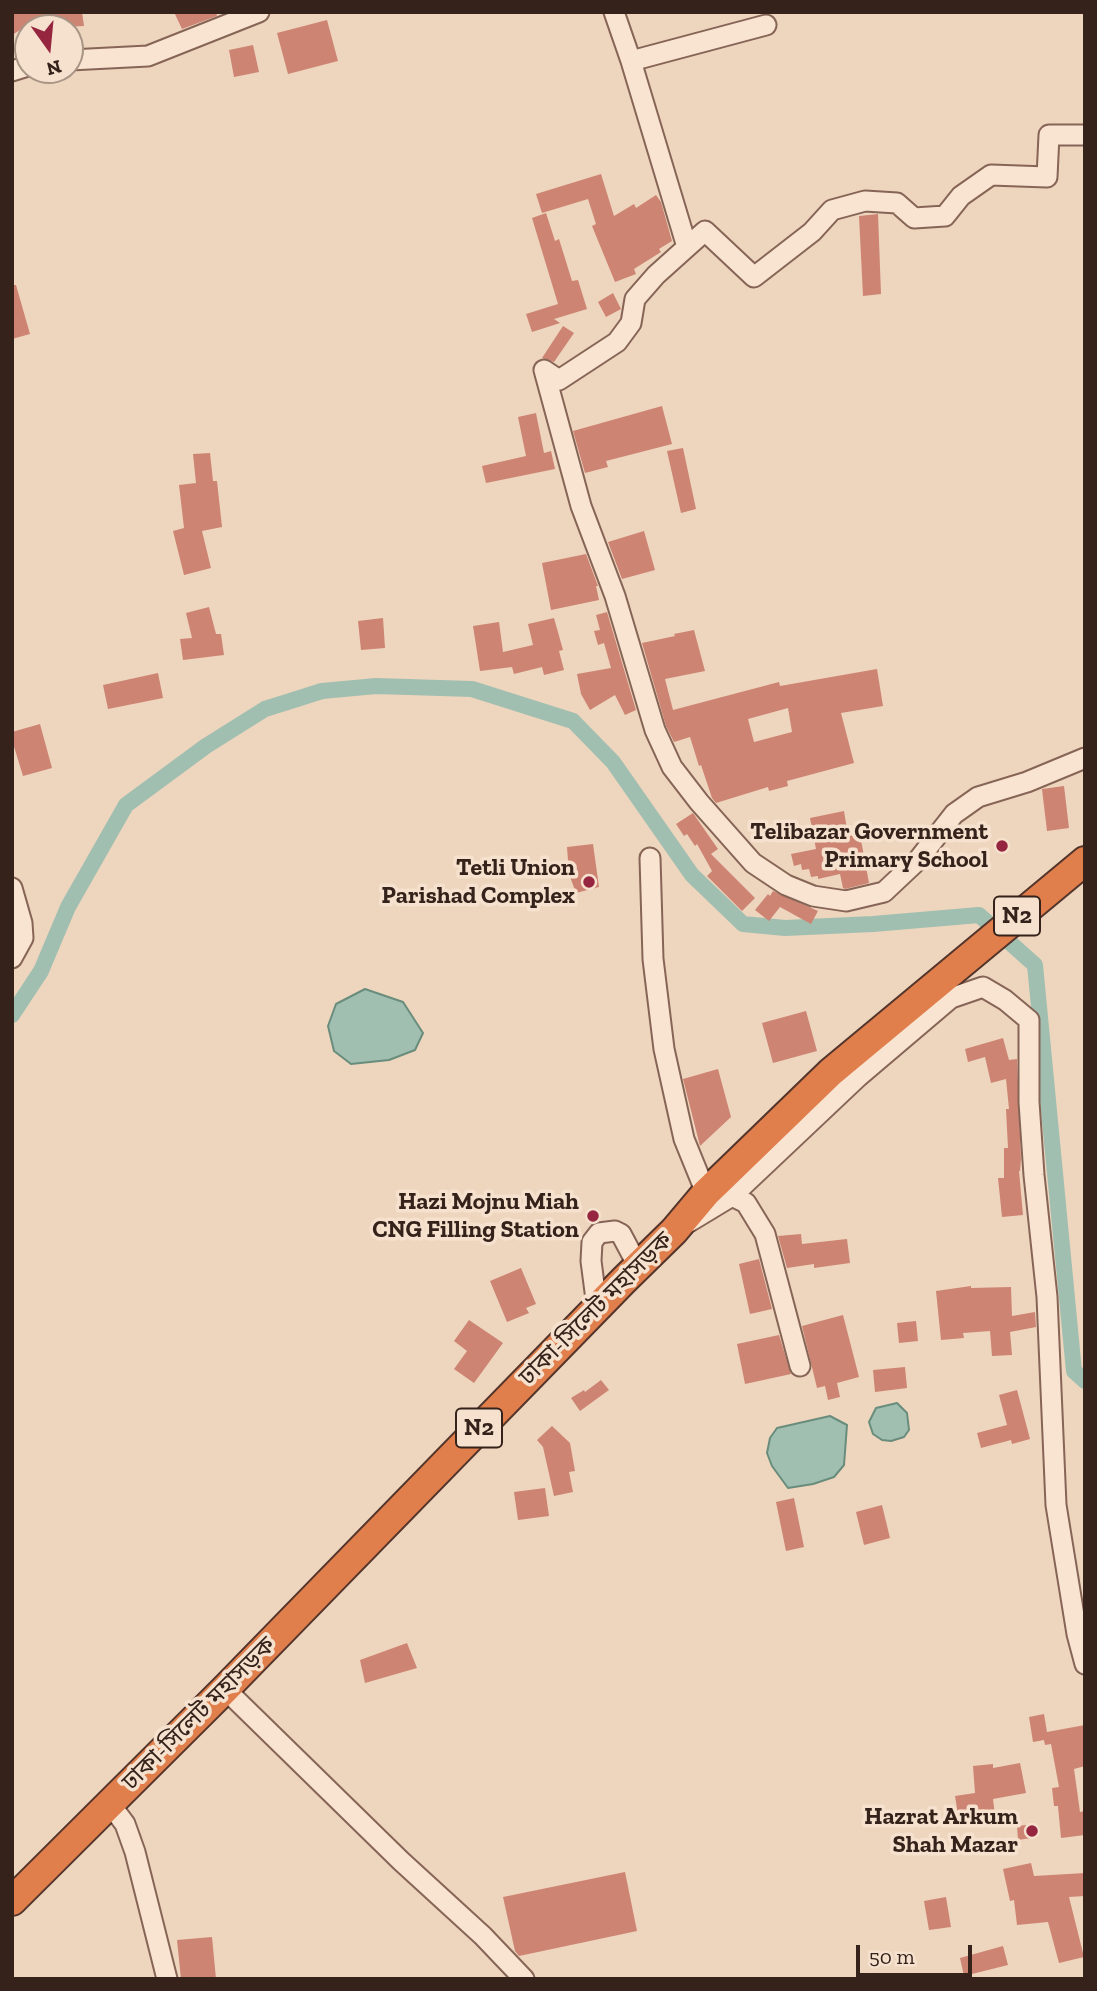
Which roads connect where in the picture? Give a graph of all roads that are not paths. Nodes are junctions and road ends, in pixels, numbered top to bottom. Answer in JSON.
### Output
{"nodes":[{"id":1,"x":259,"y":12,"type":"edge"},
{"id":2,"x":614,"y":12,"type":"edge"},
{"id":3,"x":766,"y":25,"type":"dead end"},
{"id":4,"x":84,"y":59,"type":"edge"},
{"id":5,"x":631,"y":61,"type":"junction"},
{"id":6,"x":1085,"y":135,"type":"edge"},
{"id":7,"x":687,"y":247,"type":"junction"},
{"id":8,"x":1085,"y":758,"type":"edge"},
{"id":9,"x":650,"y":858,"type":"dead end"},
{"id":10,"x":1082,"y":864,"type":"edge"},
{"id":11,"x":12,"y":888,"type":"edge"},
{"id":12,"x":12,"y":958,"type":"edge"},
{"id":13,"x":719,"y":1194,"type":"junction"},
{"id":14,"x":638,"y":1266,"type":"junction"},
{"id":15,"x":597,"y":1307,"type":"junction"},
{"id":16,"x":800,"y":1366,"type":"dead end"},
{"id":17,"x":1085,"y":1664,"type":"edge"},
{"id":18,"x":225,"y":1689,"type":"junction"},
{"id":19,"x":110,"y":1804,"type":"junction"},
{"id":20,"x":12,"y":1901,"type":"edge"},
{"id":21,"x":167,"y":1979,"type":"edge"},
{"id":22,"x":524,"y":1979,"type":"edge"}],
"edges":[{"from":1,"to":4,"type":"street"},
{"from":2,"to":5,"type":"street"},
{"from":3,"to":5,"type":"street"},
{"from":5,"to":7,"type":"street"},
{"from":6,"to":7,"type":"street"},
{"from":7,"to":8,"type":"street"},
{"from":9,"to":13,"type":"street"},
{"from":10,"to":13,"type":"highway","name":"ঢাকা-সিলেট মহাসড়ক","number":"N2"},
{"from":11,"to":12,"type":"street"},
{"from":13,"to":14,"type":"highway","name":"ঢাকা-সিলেট মহাসড়ক","number":"N2"},
{"from":13,"to":16,"type":"street"},
{"from":13,"to":17,"type":"street"},
{"from":14,"to":15,"type":"highway","name":"ঢাকা-সিলেট মহাসড়ক","number":"N2"},
{"from":14,"to":15,"type":"street"},
{"from":15,"to":18,"type":"highway","name":"ঢাকা-সিলেট মহাসড়ক","number":"N2"},
{"from":18,"to":19,"type":"highway","name":"ঢাকা-সিলেট মহাসড়ক","number":"N2"},
{"from":18,"to":22,"type":"street"},
{"from":19,"to":20,"type":"highway","name":"ঢাকা-সিলেট মহাসড়ক","number":"N2"},
{"from":19,"to":21,"type":"street"}]}
